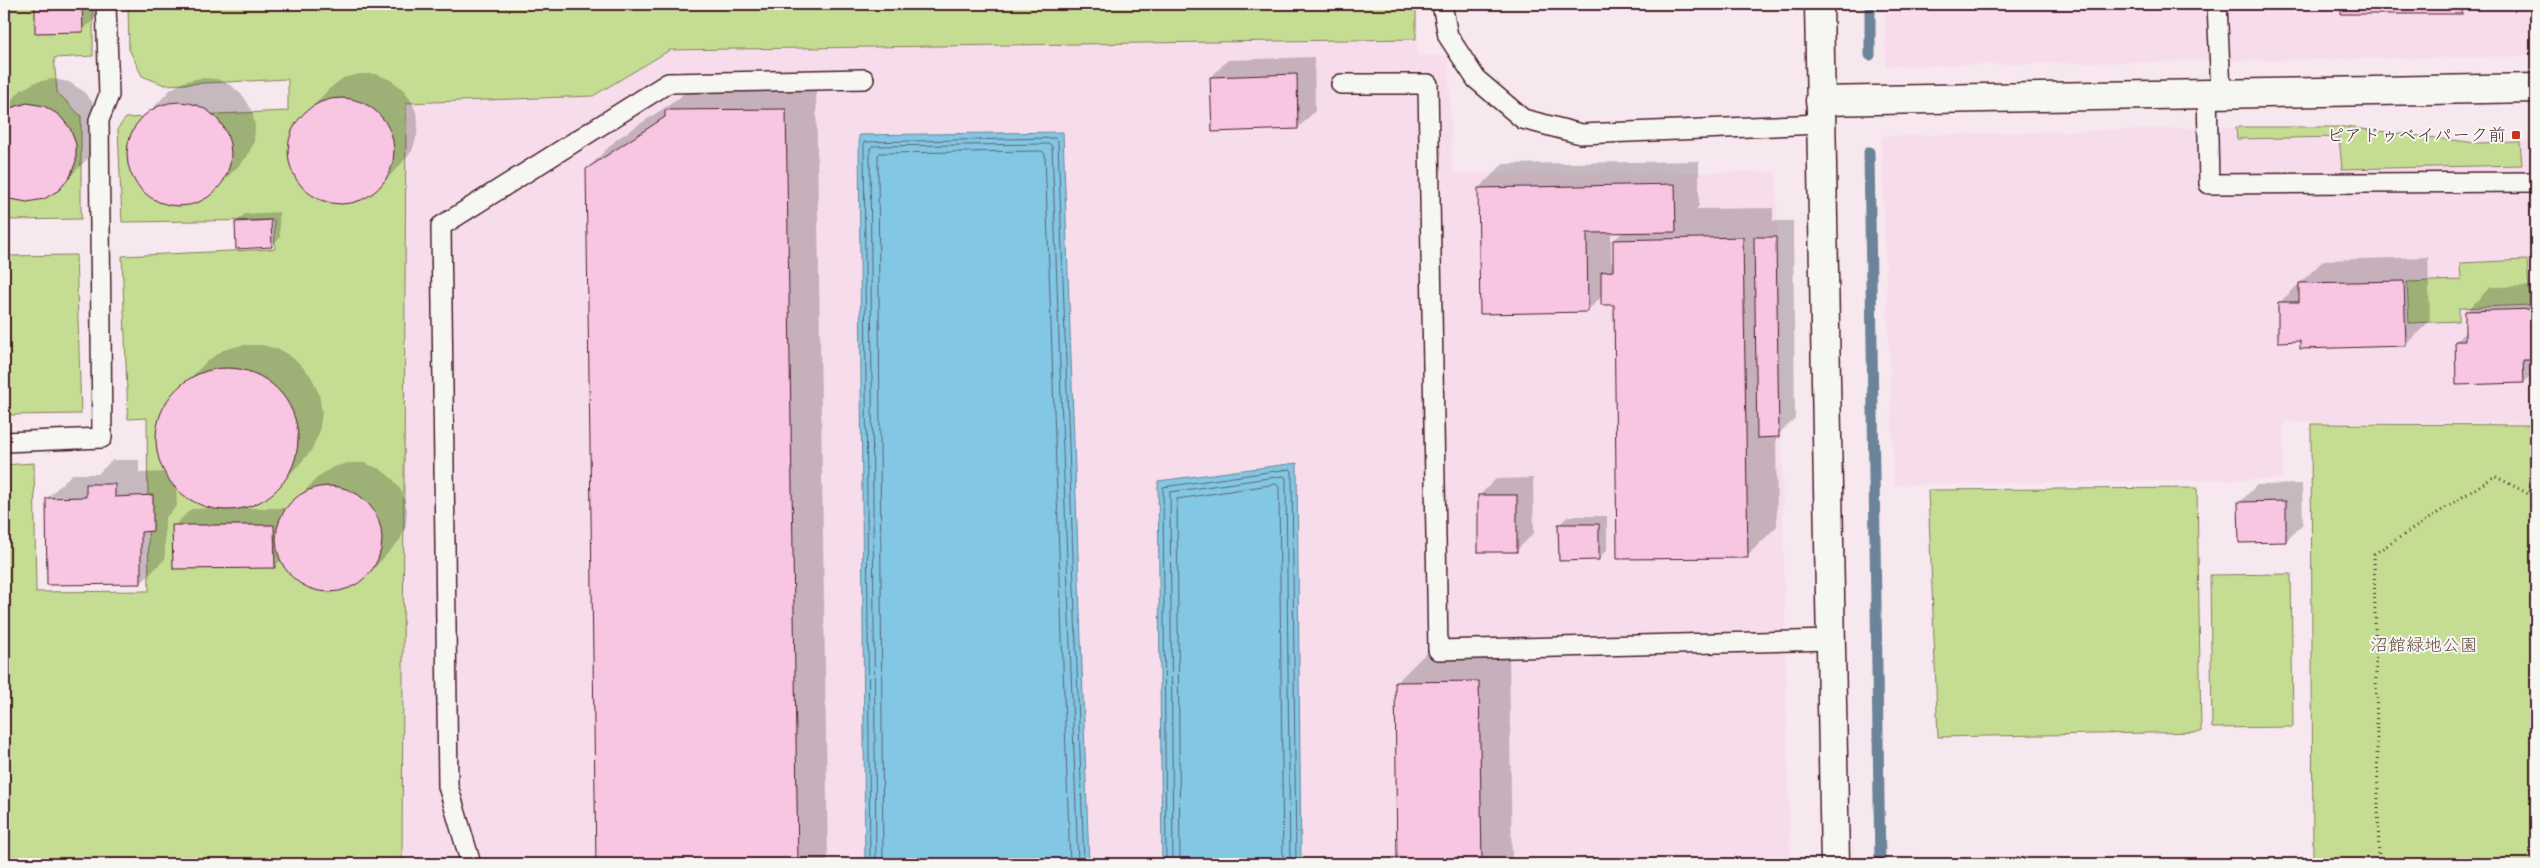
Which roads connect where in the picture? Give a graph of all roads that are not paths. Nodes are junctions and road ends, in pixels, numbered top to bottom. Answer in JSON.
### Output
{"nodes":[{"id":1,"x":106,"y":4,"type":"edge"},
{"id":2,"x":1442,"y":4,"type":"edge"},
{"id":3,"x":1818,"y":4,"type":"edge"},
{"id":4,"x":2217,"y":4,"type":"edge"},
{"id":5,"x":864,"y":79,"type":"dead end"},
{"id":6,"x":1341,"y":84,"type":"dead end"},
{"id":7,"x":2536,"y":88,"type":"edge"},
{"id":8,"x":2214,"y":92,"type":"junction"},
{"id":9,"x":1820,"y":113,"type":"junction"},
{"id":10,"x":2536,"y":182,"type":"edge"},
{"id":11,"x":4,"y":442,"type":"edge"},
{"id":12,"x":1832,"y":640,"type":"junction"},
{"id":13,"x":471,"y":864,"type":"edge"},
{"id":14,"x":1835,"y":864,"type":"edge"}],
"edges":[{"from":1,"to":11,"type":"lane"},
{"from":2,"to":9,"type":"lane"},
{"from":3,"to":9,"type":"street"},
{"from":4,"to":8,"type":"lane"},
{"from":5,"to":13,"type":"lane"},
{"from":6,"to":12,"type":"lane"},
{"from":7,"to":8,"type":"street"},
{"from":8,"to":9,"type":"street"},
{"from":8,"to":10,"type":"lane"},
{"from":9,"to":12,"type":"street"},
{"from":12,"to":14,"type":"street"}]}
